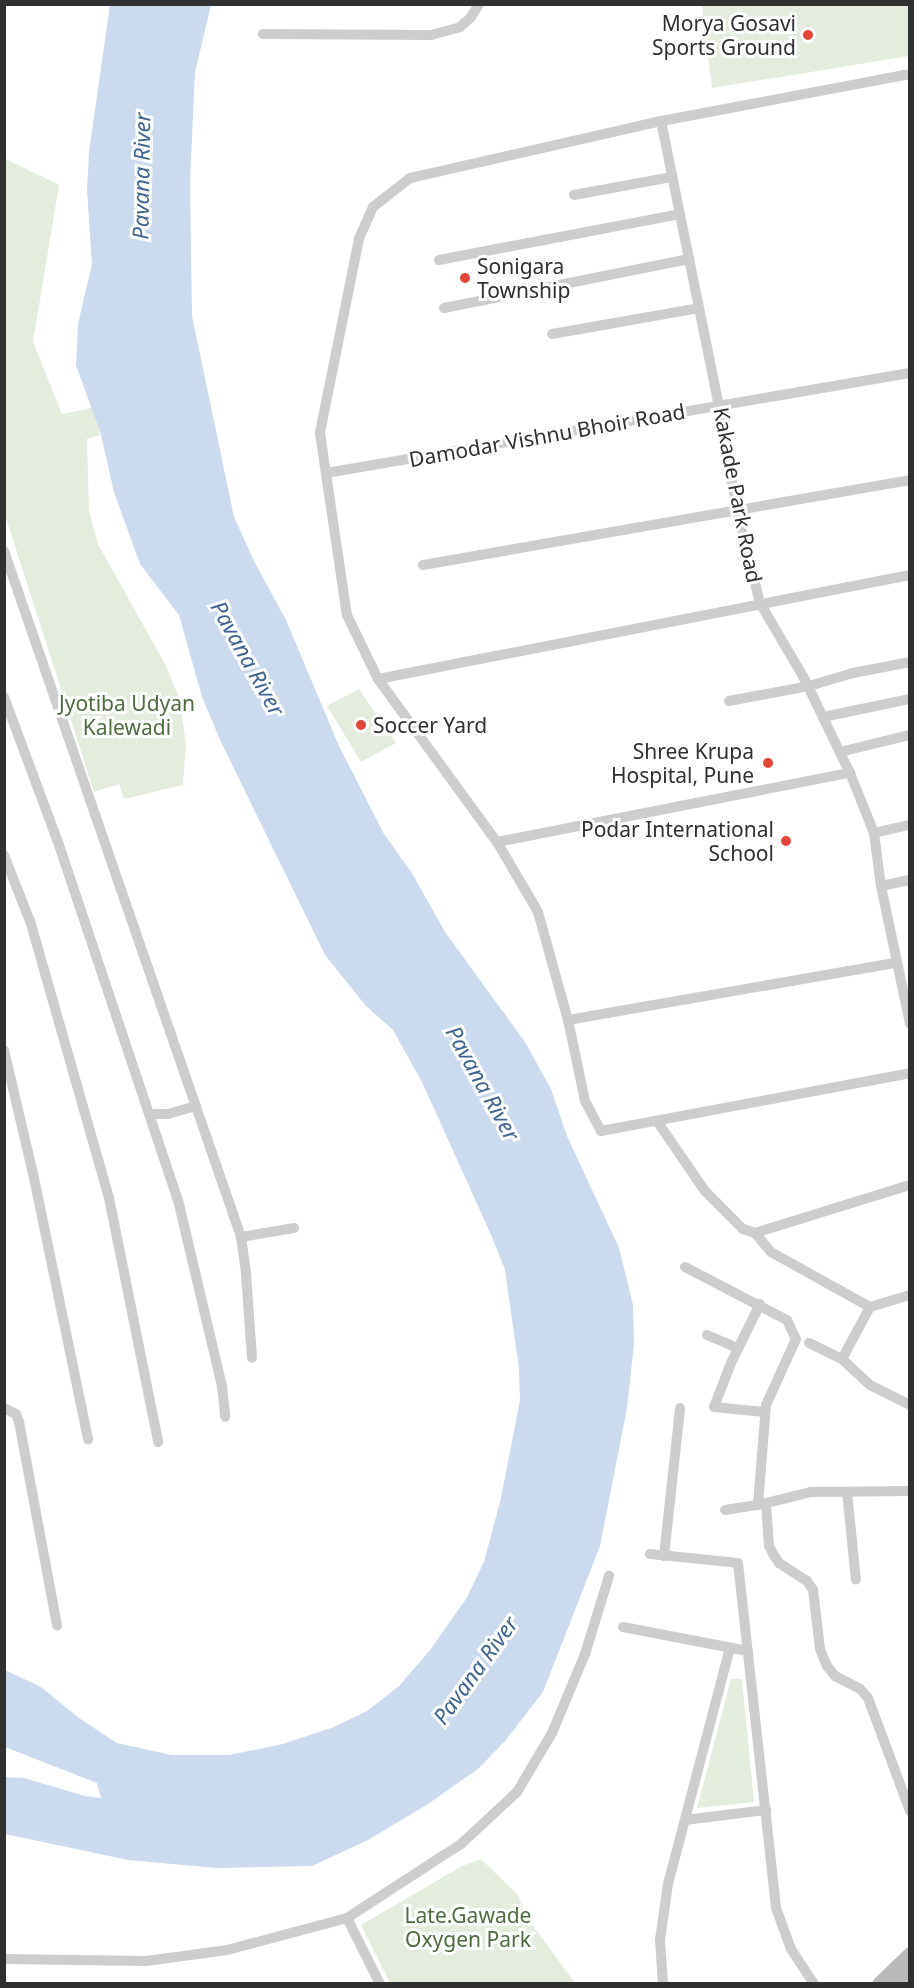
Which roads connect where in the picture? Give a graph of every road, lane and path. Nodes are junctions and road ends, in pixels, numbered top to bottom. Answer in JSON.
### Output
{"nodes":[{"id":1,"x":479,"y":4,"type":"edge"},
{"id":2,"x":263,"y":34,"type":"dead end"},
{"id":3,"x":909,"y":74,"type":"edge"},
{"id":4,"x":661,"y":121,"type":"junction"},
{"id":5,"x":672,"y":177,"type":"junction"},
{"id":6,"x":573,"y":195,"type":"dead end"},
{"id":7,"x":680,"y":214,"type":"junction"},
{"id":8,"x":689,"y":259,"type":"junction"},
{"id":9,"x":439,"y":260,"type":"dead end"},
{"id":10,"x":444,"y":308,"type":"dead end"},
{"id":11,"x":699,"y":308,"type":"junction"},
{"id":12,"x":552,"y":334,"type":"dead end"},
{"id":13,"x":909,"y":373,"type":"edge"},
{"id":14,"x":719,"y":405,"type":"junction"},
{"id":15,"x":326,"y":473,"type":"junction"},
{"id":16,"x":909,"y":480,"type":"edge"},
{"id":17,"x":737,"y":511,"type":"junction"},
{"id":18,"x":4,"y":550,"type":"edge"},
{"id":19,"x":423,"y":565,"type":"dead end"},
{"id":20,"x":909,"y":575,"type":"edge"},
{"id":21,"x":760,"y":603,"type":"junction"},
{"id":22,"x":909,"y":662,"type":"edge"},
{"id":23,"x":378,"y":679,"type":"junction"},
{"id":24,"x":808,"y":686,"type":"junction"},
{"id":25,"x":4,"y":697,"type":"edge"},
{"id":26,"x":909,"y":699,"type":"edge"},
{"id":27,"x":729,"y":701,"type":"dead end"},
{"id":28,"x":823,"y":717,"type":"junction"},
{"id":29,"x":909,"y":735,"type":"edge"},
{"id":30,"x":840,"y":752,"type":"junction"},
{"id":31,"x":850,"y":773,"type":"junction"},
{"id":32,"x":909,"y":825,"type":"edge"},
{"id":33,"x":874,"y":832,"type":"junction"},
{"id":34,"x":497,"y":842,"type":"junction"},
{"id":35,"x":4,"y":855,"type":"edge"},
{"id":36,"x":909,"y":880,"type":"edge"},
{"id":37,"x":881,"y":886,"type":"junction"},
{"id":38,"x":896,"y":963,"type":"junction"},
{"id":39,"x":568,"y":1020,"type":"junction"},
{"id":40,"x":909,"y":1024,"type":"edge"},
{"id":41,"x":4,"y":1050,"type":"edge"},
{"id":42,"x":909,"y":1073,"type":"edge"},
{"id":43,"x":196,"y":1106,"type":"junction"},
{"id":44,"x":151,"y":1114,"type":"junction"},
{"id":45,"x":657,"y":1121,"type":"junction"},
{"id":46,"x":909,"y":1185,"type":"edge"},
{"id":47,"x":294,"y":1228,"type":"dead end"},
{"id":48,"x":755,"y":1233,"type":"junction"},
{"id":49,"x":240,"y":1237,"type":"junction"},
{"id":50,"x":686,"y":1267,"type":"dead end"},
{"id":51,"x":909,"y":1295,"type":"edge"},
{"id":52,"x":760,"y":1304,"type":"junction"},
{"id":53,"x":870,"y":1307,"type":"junction"},
{"id":54,"x":707,"y":1335,"type":"dead end"},
{"id":55,"x":809,"y":1343,"type":"dead end"},
{"id":56,"x":738,"y":1348,"type":"junction"},
{"id":57,"x":252,"y":1358,"type":"dead end"},
{"id":58,"x":842,"y":1359,"type":"junction"},
{"id":59,"x":909,"y":1405,"type":"edge"},
{"id":60,"x":4,"y":1408,"type":"edge"},
{"id":61,"x":680,"y":1408,"type":"dead end"},
{"id":62,"x":765,"y":1412,"type":"junction"},
{"id":63,"x":225,"y":1417,"type":"dead end"},
{"id":64,"x":88,"y":1439,"type":"dead end"},
{"id":65,"x":158,"y":1442,"type":"dead end"},
{"id":66,"x":909,"y":1491,"type":"edge"},
{"id":67,"x":847,"y":1492,"type":"junction"},
{"id":68,"x":762,"y":1504,"type":"junction"},
{"id":69,"x":725,"y":1510,"type":"dead end"},
{"id":70,"x":650,"y":1554,"type":"dead end"},
{"id":71,"x":664,"y":1556,"type":"junction"},
{"id":72,"x":609,"y":1576,"type":"dead end"},
{"id":73,"x":856,"y":1580,"type":"dead end"},
{"id":74,"x":57,"y":1625,"type":"dead end"},
{"id":75,"x":623,"y":1628,"type":"dead end"},
{"id":76,"x":730,"y":1648,"type":"junction"},
{"id":77,"x":748,"y":1651,"type":"junction"},
{"id":78,"x":765,"y":1810,"type":"junction"},
{"id":79,"x":909,"y":1812,"type":"edge"},
{"id":80,"x":685,"y":1820,"type":"junction"},
{"id":81,"x":347,"y":1918,"type":"junction"},
{"id":82,"x":909,"y":1954,"type":"edge"},
{"id":83,"x":4,"y":1959,"type":"edge"},
{"id":84,"x":909,"y":1969,"type":"edge"},
{"id":85,"x":380,"y":1983,"type":"edge"},
{"id":86,"x":663,"y":1983,"type":"edge"},
{"id":87,"x":814,"y":1983,"type":"edge"},
{"id":88,"x":879,"y":1983,"type":"edge"},
{"id":89,"x":896,"y":1983,"type":"edge"}],
"edges":[{"from":1,"to":2,"type":"street"},
{"from":3,"to":4,"type":"street"},
{"from":4,"to":5,"type":"street","name":"Kakade Park Road"},
{"from":4,"to":15,"type":"street"},
{"from":5,"to":6,"type":"street"},
{"from":5,"to":7,"type":"street","name":"Kakade Park Road"},
{"from":7,"to":8,"type":"street","name":"Kakade Park Road"},
{"from":7,"to":9,"type":"street"},
{"from":8,"to":10,"type":"street"},
{"from":8,"to":11,"type":"street","name":"Kakade Park Road"},
{"from":11,"to":12,"type":"street"},
{"from":11,"to":14,"type":"street","name":"Kakade Park Road"},
{"from":13,"to":14,"type":"street","name":"Damodar Vishnu Bhoir Road"},
{"from":14,"to":15,"type":"street","name":"Damodar Vishnu Bhoir Road"},
{"from":14,"to":17,"type":"street","name":"Kakade Park Road"},
{"from":15,"to":23,"type":"street"},
{"from":16,"to":17,"type":"street"},
{"from":17,"to":19,"type":"street"},
{"from":17,"to":21,"type":"street","name":"Kakade Park Road"},
{"from":18,"to":43,"type":"street"},
{"from":20,"to":21,"type":"street"},
{"from":21,"to":23,"type":"street"},
{"from":21,"to":24,"type":"street","name":"Kakade Park Road"},
{"from":22,"to":24,"type":"street"},
{"from":23,"to":34,"type":"street"},
{"from":24,"to":27,"type":"street"},
{"from":24,"to":28,"type":"street","name":"Kakade Park Road"},
{"from":25,"to":44,"type":"street"},
{"from":26,"to":28,"type":"street"},
{"from":28,"to":30,"type":"street","name":"Kakade Park Road"},
{"from":29,"to":30,"type":"street"},
{"from":30,"to":31,"type":"street","name":"Kakade Park Road"},
{"from":31,"to":33,"type":"street","name":"Kakade Park Road"},
{"from":31,"to":34,"type":"street"},
{"from":32,"to":33,"type":"street"},
{"from":33,"to":37,"type":"street","name":"Kakade Park Road"},
{"from":34,"to":39,"type":"street"},
{"from":35,"to":65,"type":"street"},
{"from":36,"to":37,"type":"street"},
{"from":37,"to":38,"type":"street","name":"Kakade Park Road"},
{"from":38,"to":39,"type":"street"},
{"from":38,"to":40,"type":"street","name":"Kakade Park Road"},
{"from":39,"to":45,"type":"street"},
{"from":41,"to":64,"type":"street"},
{"from":42,"to":45,"type":"street"},
{"from":43,"to":44,"type":"street"},
{"from":43,"to":49,"type":"street"},
{"from":44,"to":63,"type":"street"},
{"from":45,"to":48,"type":"street"},
{"from":46,"to":48,"type":"street"},
{"from":47,"to":49,"type":"street"},
{"from":48,"to":53,"type":"street"},
{"from":49,"to":57,"type":"street"},
{"from":50,"to":52,"type":"street"},
{"from":51,"to":53,"type":"street"},
{"from":52,"to":56,"type":"street"},
{"from":52,"to":62,"type":"street"},
{"from":53,"to":58,"type":"street"},
{"from":54,"to":56,"type":"street"},
{"from":55,"to":58,"type":"street"},
{"from":56,"to":62,"type":"street"},
{"from":58,"to":59,"type":"street"},
{"from":60,"to":74,"type":"street"},
{"from":61,"to":71,"type":"street"},
{"from":62,"to":68,"type":"street"},
{"from":66,"to":67,"type":"street"},
{"from":67,"to":68,"type":"street"},
{"from":67,"to":73,"type":"street"},
{"from":68,"to":69,"type":"street"},
{"from":68,"to":79,"type":"street"},
{"from":70,"to":71,"type":"street"},
{"from":71,"to":77,"type":"street"},
{"from":72,"to":81,"type":"street"},
{"from":75,"to":76,"type":"street"},
{"from":76,"to":77,"type":"street"},
{"from":76,"to":80,"type":"street"},
{"from":77,"to":78,"type":"street"},
{"from":78,"to":80,"type":"street"},
{"from":78,"to":87,"type":"street"},
{"from":80,"to":86,"type":"street"},
{"from":81,"to":83,"type":"street"},
{"from":81,"to":85,"type":"street"},
{"from":82,"to":88,"type":"main road"},
{"from":84,"to":89,"type":"main road"}]}
